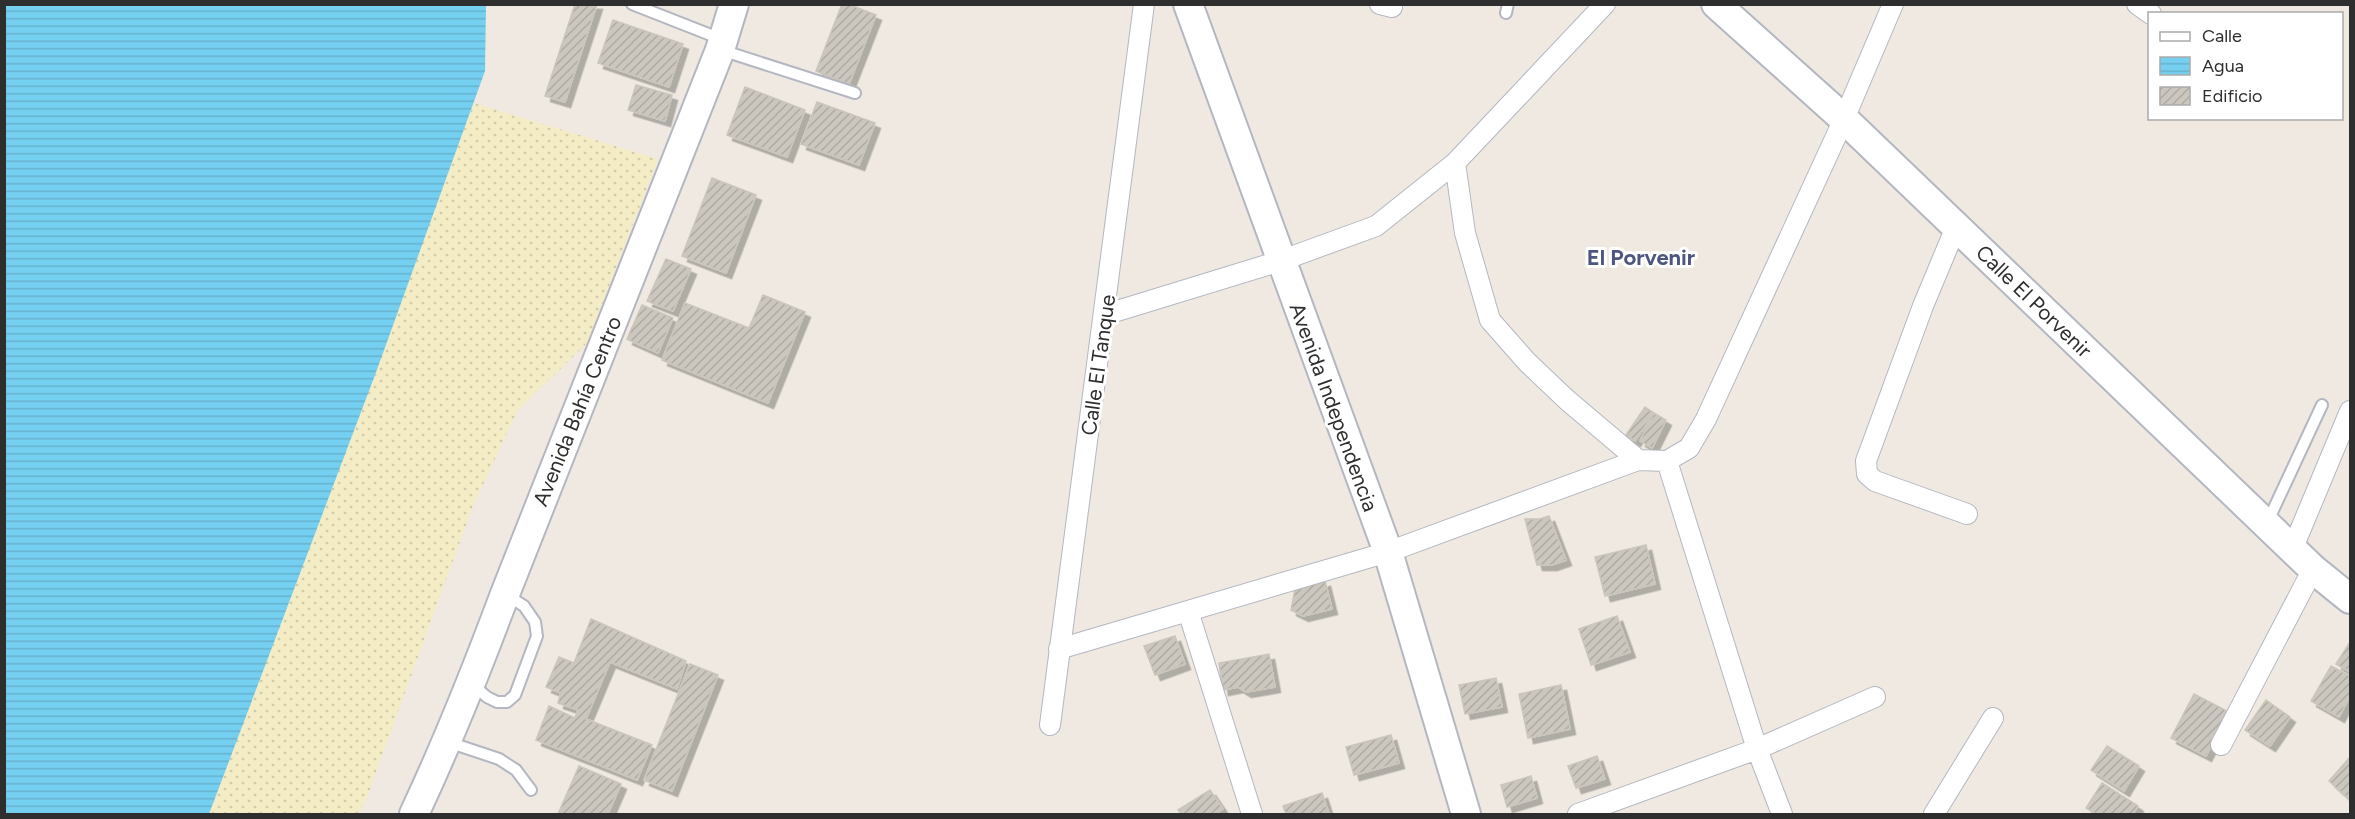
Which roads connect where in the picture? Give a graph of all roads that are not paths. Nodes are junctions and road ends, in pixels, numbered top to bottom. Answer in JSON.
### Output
{"nodes":[{"id":1,"x":632,"y":4,"type":"edge"},
{"id":2,"x":734,"y":4,"type":"edge"},
{"id":3,"x":1144,"y":4,"type":"edge"},
{"id":4,"x":1188,"y":4,"type":"edge"},
{"id":5,"x":1605,"y":4,"type":"edge"},
{"id":6,"x":1716,"y":4,"type":"edge"},
{"id":7,"x":1893,"y":4,"type":"edge"},
{"id":8,"x":722,"y":45,"type":"junction"},
{"id":9,"x":855,"y":93,"type":"dead end"},
{"id":10,"x":1844,"y":119,"type":"junction"},
{"id":11,"x":1455,"y":163,"type":"junction"},
{"id":12,"x":1956,"y":227,"type":"junction"},
{"id":13,"x":1280,"y":261,"type":"junction"},
{"id":14,"x":1104,"y":315,"type":"junction"},
{"id":15,"x":2322,"y":405,"type":"dead end"},
{"id":16,"x":2350,"y":411,"type":"edge"},
{"id":17,"x":1638,"y":460,"type":"junction"},
{"id":18,"x":1667,"y":461,"type":"junction"},
{"id":19,"x":1967,"y":514,"type":"dead end"},
{"id":20,"x":2266,"y":525,"type":"junction"},
{"id":21,"x":2292,"y":550,"type":"junction"},
{"id":22,"x":1388,"y":552,"type":"junction"},
{"id":23,"x":2313,"y":569,"type":"junction"},
{"id":24,"x":505,"y":594,"type":"junction"},
{"id":25,"x":2350,"y":598,"type":"edge"},
{"id":26,"x":1188,"y":610,"type":"junction"},
{"id":27,"x":1059,"y":649,"type":"junction"},
{"id":28,"x":472,"y":683,"type":"junction"},
{"id":29,"x":1875,"y":697,"type":"dead end"},
{"id":30,"x":1993,"y":718,"type":"dead end"},
{"id":31,"x":1050,"y":724,"type":"dead end"},
{"id":32,"x":448,"y":742,"type":"junction"},
{"id":33,"x":2221,"y":745,"type":"dead end"},
{"id":34,"x":1757,"y":749,"type":"junction"},
{"id":35,"x":531,"y":790,"type":"dead end"},
{"id":36,"x":1780,"y":812,"type":"edge"},
{"id":37,"x":414,"y":814,"type":"edge"},
{"id":38,"x":1252,"y":814,"type":"edge"},
{"id":39,"x":1466,"y":814,"type":"edge"},
{"id":40,"x":1578,"y":814,"type":"edge"},
{"id":41,"x":1934,"y":814,"type":"edge"}],
"edges":[{"from":1,"to":8,"type":"lane"},
{"from":2,"to":8,"type":"main road","name":"Avenida Bahía Centro"},
{"from":3,"to":14,"type":"street","name":"Calle El Tanque"},
{"from":4,"to":13,"type":"main road","name":"Avenida Independencia"},
{"from":5,"to":11,"type":"street"},
{"from":6,"to":10,"type":"main road","name":"Calle El Porvenir"},
{"from":7,"to":10,"type":"street"},
{"from":8,"to":9,"type":"lane"},
{"from":8,"to":24,"type":"main road","name":"Avenida Bahía Centro"},
{"from":10,"to":12,"type":"main road","name":"Calle El Porvenir"},
{"from":10,"to":18,"type":"street"},
{"from":11,"to":13,"type":"street"},
{"from":11,"to":17,"type":"street"},
{"from":12,"to":19,"type":"street"},
{"from":12,"to":20,"type":"main road","name":"Calle El Porvenir"},
{"from":13,"to":14,"type":"street"},
{"from":13,"to":22,"type":"main road","name":"Avenida Independencia"},
{"from":14,"to":27,"type":"street","name":"Calle El Tanque"},
{"from":15,"to":20,"type":"lane"},
{"from":16,"to":21,"type":"street"},
{"from":17,"to":18,"type":"street"},
{"from":17,"to":22,"type":"street"},
{"from":18,"to":34,"type":"street"},
{"from":20,"to":21,"type":"main road","name":"Calle El Porvenir"},
{"from":21,"to":23,"type":"main road","name":"Calle El Porvenir"},
{"from":22,"to":26,"type":"street"},
{"from":22,"to":39,"type":"main road","name":"Avenida Independencia"},
{"from":23,"to":25,"type":"main road","name":"Calle El Porvenir"},
{"from":23,"to":33,"type":"street"},
{"from":24,"to":28,"type":"main road","name":"Avenida Bahía Centro"},
{"from":24,"to":28,"type":"lane"},
{"from":26,"to":27,"type":"street"},
{"from":26,"to":38,"type":"street"},
{"from":27,"to":31,"type":"street","name":"Calle El Tanque"},
{"from":28,"to":32,"type":"main road","name":"Avenida Bahía Centro"},
{"from":29,"to":34,"type":"street"},
{"from":30,"to":41,"type":"street"},
{"from":32,"to":35,"type":"lane"},
{"from":32,"to":37,"type":"main road","name":"Avenida Bahía Centro"},
{"from":34,"to":36,"type":"street"},
{"from":34,"to":40,"type":"street"}]}
